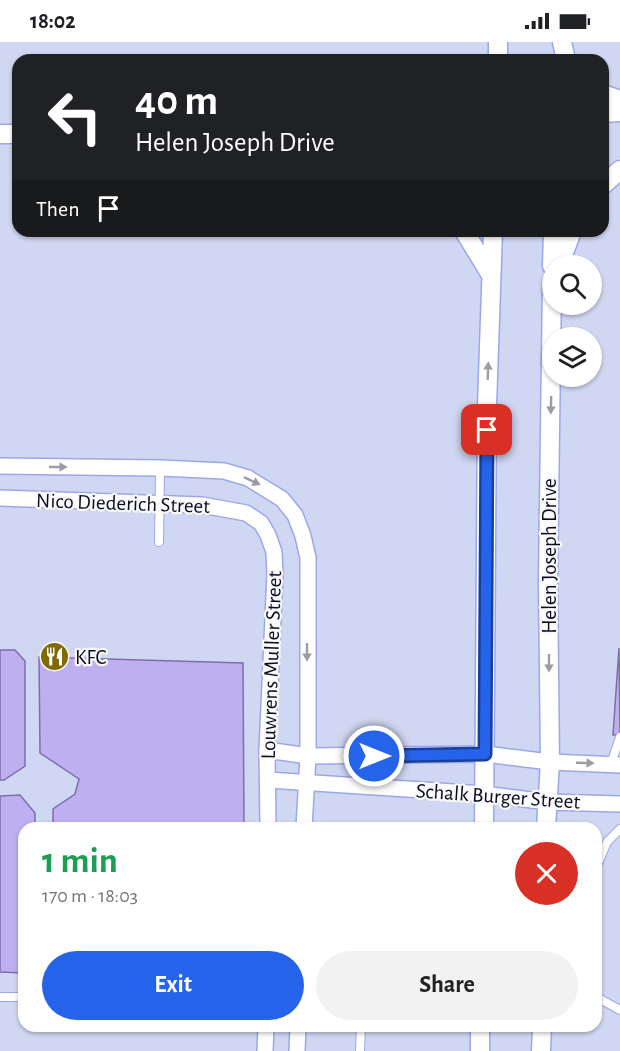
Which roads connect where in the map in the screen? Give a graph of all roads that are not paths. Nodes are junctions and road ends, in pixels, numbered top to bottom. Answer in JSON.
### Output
{"nodes":[{"id":1,"x":468,"y":237,"type":"edge"},
{"id":2,"x":493,"y":237,"type":"edge"},
{"id":3,"x":553,"y":237,"type":"edge"},
{"id":4,"x":570,"y":237,"type":"edge"},
{"id":5,"x":552,"y":255,"type":"edge"},
{"id":6,"x":563,"y":255,"type":"edge"},
{"id":7,"x":491,"y":274,"type":"junction"},
{"id":8,"x":552,"y":315,"type":"edge"},
{"id":9,"x":0,"y":466,"type":"edge"},
{"id":10,"x":160,"y":468,"type":"junction"},
{"id":11,"x":0,"y":498,"type":"edge"},
{"id":12,"x":160,"y":504,"type":"junction"},
{"id":13,"x":246,"y":513,"type":"joint"},
{"id":14,"x":159,"y":542,"type":"dead end"},
{"id":15,"x":620,"y":737,"type":"edge"},
{"id":16,"x":267,"y":750,"type":"junction"},
{"id":17,"x":485,"y":754,"type":"junction"},
{"id":18,"x":308,"y":756,"type":"junction"},
{"id":19,"x":550,"y":762,"type":"junction"},
{"id":20,"x":615,"y":764,"type":"edge"},
{"id":21,"x":268,"y":780,"type":"junction"},
{"id":22,"x":305,"y":783,"type":"junction"},
{"id":23,"x":484,"y":794,"type":"junction"},
{"id":24,"x":547,"y":802,"type":"junction"},
{"id":25,"x":620,"y":804,"type":"edge"},
{"id":26,"x":268,"y":822,"type":"edge"},
{"id":27,"x":304,"y":822,"type":"edge"},
{"id":28,"x":484,"y":822,"type":"edge"},
{"id":29,"x":546,"y":822,"type":"edge"},
{"id":30,"x":620,"y":829,"type":"edge"},
{"id":31,"x":602,"y":854,"type":"edge"},
{"id":32,"x":0,"y":997,"type":"edge"},
{"id":33,"x":18,"y":997,"type":"edge"},
{"id":34,"x":602,"y":1000,"type":"edge"},
{"id":35,"x":620,"y":1010,"type":"edge"},
{"id":36,"x":266,"y":1032,"type":"edge"},
{"id":37,"x":298,"y":1032,"type":"edge"},
{"id":38,"x":361,"y":1032,"type":"edge"},
{"id":39,"x":480,"y":1032,"type":"edge"},
{"id":40,"x":542,"y":1032,"type":"edge"},
{"id":41,"x":265,"y":1051,"type":"edge"},
{"id":42,"x":297,"y":1051,"type":"edge"},
{"id":43,"x":360,"y":1051,"type":"edge"},
{"id":44,"x":480,"y":1051,"type":"edge"},
{"id":45,"x":541,"y":1051,"type":"edge"}],
"edges":[{"from":1,"to":7,"type":"street"},
{"from":2,"to":7,"type":"street"},
{"from":3,"to":5,"type":"street"},
{"from":4,"to":6,"type":"street"},
{"from":17,"to":7,"type":"street","one_way":true},
{"from":8,"to":19,"type":"street","name":"Helen Joseph Drive","one_way":true},
{"from":9,"to":10,"type":"street","one_way":true},
{"from":10,"to":12,"type":"lane"},
{"from":10,"to":18,"type":"street","one_way":true},
{"from":11,"to":12,"type":"street","name":"Nico Diederich Street"},
{"from":12,"to":13,"type":"street","name":"Nico Diederich Street"},
{"from":12,"to":14,"type":"lane"},
{"from":13,"to":16,"type":"street","name":"Louwrens Muller Street"},
{"from":15,"to":20,"type":"lane"},
{"from":16,"to":18,"type":"street","name":"Schalk Burger Street"},
{"from":16,"to":21,"type":"street","name":"Louwrens Muller Street"},
{"from":17,"to":18,"type":"street","name":"Schalk Burger Street"},
{"from":17,"to":19,"type":"street","name":"Schalk Burger Street"},
{"from":17,"to":23,"type":"street"},
{"from":18,"to":22,"type":"street"},
{"from":19,"to":20,"type":"street","name":"Schalk Burger Street","one_way":true},
{"from":19,"to":24,"type":"street","name":"Helen Joseph Drive"},
{"from":21,"to":22,"type":"street","name":"Schalk Burger Street"},
{"from":21,"to":26,"type":"street","name":"Louwrens Muller Street"},
{"from":22,"to":23,"type":"street","name":"Schalk Burger Street"},
{"from":22,"to":27,"type":"street"},
{"from":23,"to":24,"type":"street","name":"Schalk Burger Street"},
{"from":23,"to":28,"type":"street"},
{"from":24,"to":25,"type":"street","name":"Schalk Burger Street"},
{"from":24,"to":29,"type":"street","name":"Helen Joseph Drive"},
{"from":30,"to":31,"type":"lane"},
{"from":32,"to":33,"type":"lane"},
{"from":34,"to":35,"type":"lane"},
{"from":36,"to":41,"type":"street"},
{"from":37,"to":42,"type":"street"},
{"from":38,"to":43,"type":"lane"},
{"from":39,"to":44,"type":"street"},
{"from":40,"to":45,"type":"street"}]}
